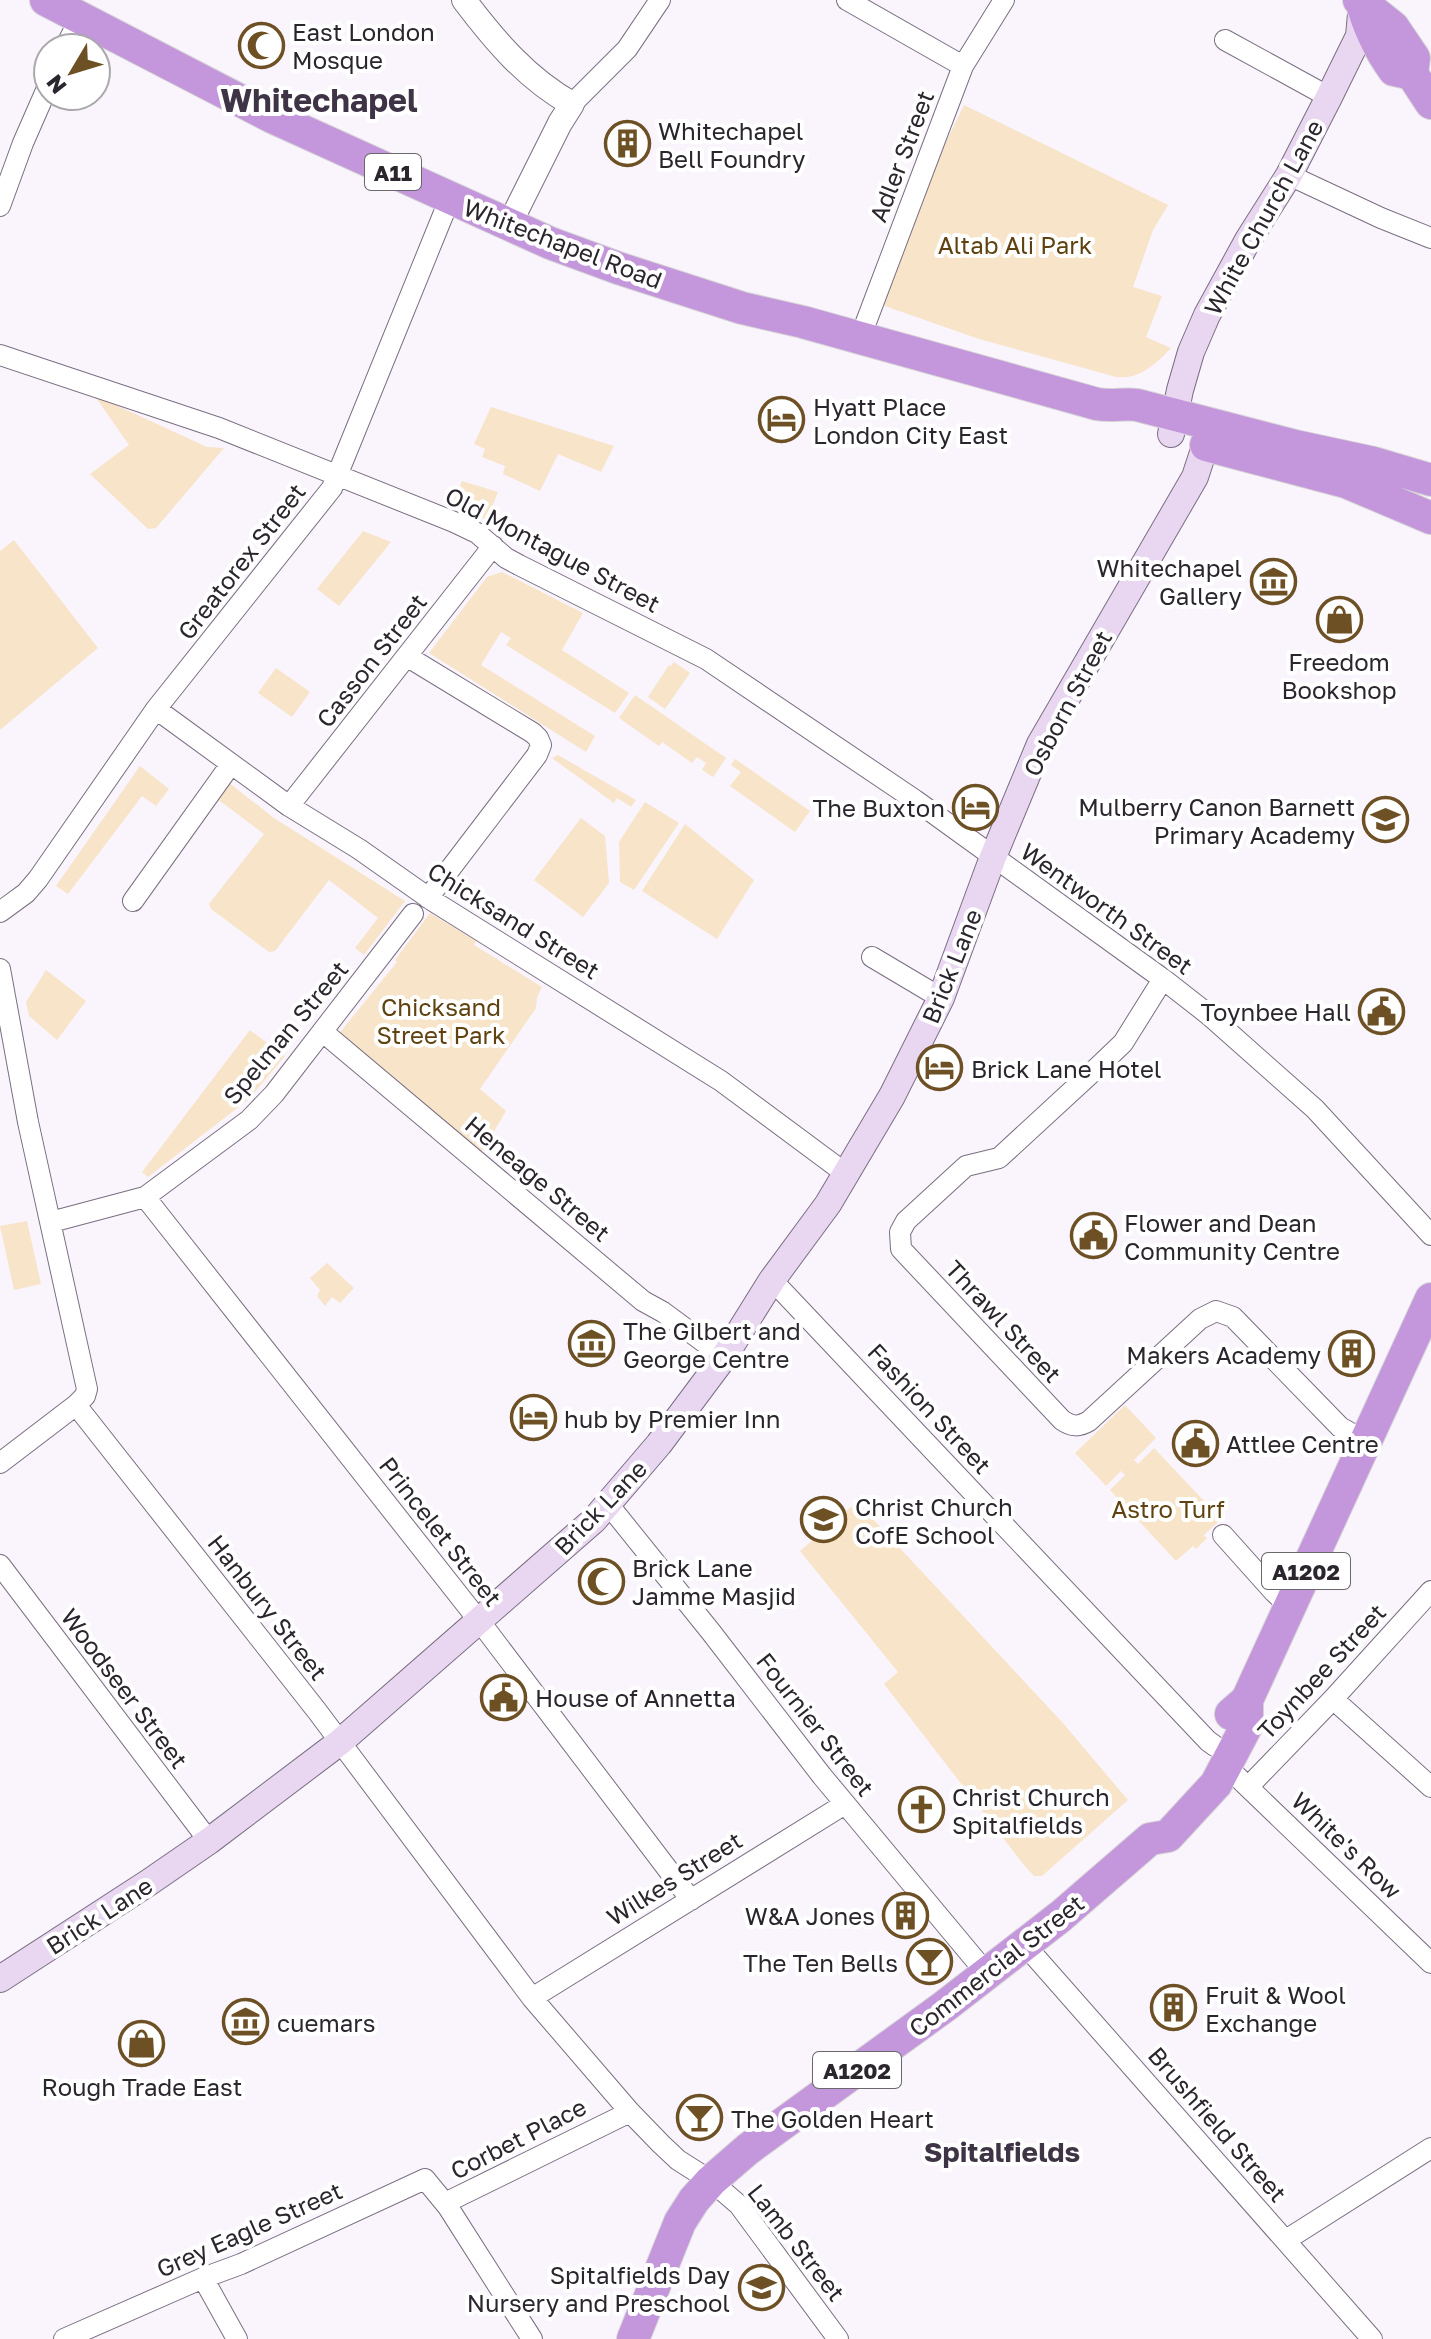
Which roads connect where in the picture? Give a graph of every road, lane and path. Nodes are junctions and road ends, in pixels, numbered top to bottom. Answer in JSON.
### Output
{"nodes":[{"id":1,"x":46,"y":0,"type":"edge"},
{"id":2,"x":464,"y":0,"type":"edge"},
{"id":3,"x":660,"y":0,"type":"edge"},
{"id":4,"x":847,"y":0,"type":"edge"},
{"id":5,"x":1004,"y":0,"type":"edge"},
{"id":6,"x":1362,"y":1,"type":"edge"},
{"id":7,"x":80,"y":18,"type":"junction"},
{"id":8,"x":73,"y":32,"type":"edge"},
{"id":9,"x":1225,"y":40,"type":"dead end"},
{"id":10,"x":963,"y":66,"type":"junction"},
{"id":11,"x":1329,"y":97,"type":"junction"},
{"id":12,"x":1431,"y":103,"type":"edge"},
{"id":13,"x":572,"y":104,"type":"junction"},
{"id":14,"x":37,"y":112,"type":"edge"},
{"id":15,"x":1289,"y":175,"type":"junction"},
{"id":16,"x":450,"y":198,"type":"junction"},
{"id":17,"x":0,"y":206,"type":"edge"},
{"id":18,"x":509,"y":225,"type":"junction"},
{"id":19,"x":1431,"y":238,"type":"edge"},
{"id":20,"x":860,"y":338,"type":"junction"},
{"id":21,"x":0,"y":355,"type":"edge"},
{"id":22,"x":1173,"y":425,"type":"junction"},
{"id":23,"x":1209,"y":435,"type":"junction"},
{"id":24,"x":338,"y":474,"type":"junction"},
{"id":25,"x":1431,"y":480,"type":"edge"},
{"id":26,"x":1431,"y":518,"type":"edge"},
{"id":27,"x":493,"y":546,"type":"junction"},
{"id":28,"x":408,"y":657,"type":"junction"},
{"id":29,"x":156,"y":709,"type":"junction"},
{"id":30,"x":231,"y":764,"type":"junction"},
{"id":31,"x":289,"y":806,"type":"junction"},
{"id":32,"x":993,"y":857,"type":"junction"},
{"id":33,"x":428,"y":898,"type":"junction"},
{"id":34,"x":133,"y":901,"type":"dead end"},
{"id":35,"x":0,"y":912,"type":"edge"},
{"id":36,"x":413,"y":914,"type":"dead end"},
{"id":37,"x":872,"y":957,"type":"dead end"},
{"id":38,"x":0,"y":969,"type":"edge"},
{"id":39,"x":1163,"y":979,"type":"junction"},
{"id":40,"x":941,"y":998,"type":"junction"},
{"id":41,"x":323,"y":1032,"type":"junction"},
{"id":42,"x":845,"y":1173,"type":"junction"},
{"id":43,"x":145,"y":1197,"type":"junction"},
{"id":44,"x":51,"y":1222,"type":"junction"},
{"id":45,"x":1431,"y":1235,"type":"edge"},
{"id":46,"x":772,"y":1280,"type":"junction"},
{"id":47,"x":1431,"y":1299,"type":"edge"},
{"id":48,"x":724,"y":1357,"type":"junction"},
{"id":49,"x":76,"y":1405,"type":"junction"},
{"id":50,"x":1365,"y":1441,"type":"junction"},
{"id":51,"x":0,"y":1463,"type":"edge"},
{"id":52,"x":608,"y":1504,"type":"junction"},
{"id":53,"x":1223,"y":1535,"type":"dead end"},
{"id":54,"x":0,"y":1565,"type":"edge"},
{"id":55,"x":1431,"y":1591,"type":"edge"},
{"id":56,"x":1290,"y":1607,"type":"junction"},
{"id":57,"x":479,"y":1622,"type":"junction"},
{"id":58,"x":1333,"y":1699,"type":"junction"},
{"id":59,"x":340,"y":1742,"type":"junction"},
{"id":60,"x":1230,"y":1766,"type":"junction"},
{"id":61,"x":1431,"y":1787,"type":"edge"},
{"id":62,"x":845,"y":1804,"type":"junction"},
{"id":63,"x":209,"y":1841,"type":"junction"},
{"id":64,"x":691,"y":1900,"type":"junction"},
{"id":65,"x":1024,"y":1944,"type":"junction"},
{"id":66,"x":1431,"y":1963,"type":"edge"},
{"id":67,"x":987,"y":1974,"type":"junction"},
{"id":68,"x":0,"y":1979,"type":"edge"},
{"id":69,"x":532,"y":1998,"type":"junction"},
{"id":70,"x":630,"y":2112,"type":"junction"},
{"id":71,"x":1431,"y":2148,"type":"edge"},
{"id":72,"x":711,"y":2181,"type":"junction"},
{"id":73,"x":445,"y":2203,"type":"junction"},
{"id":74,"x":1286,"y":2240,"type":"junction"},
{"id":75,"x":203,"y":2278,"type":"junction"},
{"id":76,"x":64,"y":2339,"type":"edge"},
{"id":77,"x":237,"y":2339,"type":"edge"},
{"id":78,"x":532,"y":2339,"type":"edge"},
{"id":79,"x":633,"y":2339,"type":"edge"},
{"id":80,"x":838,"y":2339,"type":"edge"},
{"id":81,"x":1372,"y":2339,"type":"edge"}],
"edges":[{"from":1,"to":7,"type":"highway","name":"Whitechapel Road","number":"A11"},
{"from":2,"to":13,"type":"street"},
{"from":3,"to":13,"type":"street"},
{"from":4,"to":10,"type":"street"},
{"from":5,"to":10,"type":"street","name":"Adler Street"},
{"from":6,"to":11,"type":"main road","name":"White Church Lane"},
{"from":6,"to":12,"type":"highway"},
{"from":7,"to":8,"type":"street"},
{"from":7,"to":16,"type":"highway","name":"Whitechapel Road","number":"A11"},
{"from":9,"to":11,"type":"street"},
{"from":10,"to":20,"type":"street","name":"Adler Street"},
{"from":11,"to":15,"type":"main road","name":"White Church Lane"},
{"from":13,"to":18,"type":"street"},
{"from":14,"to":17,"type":"street"},
{"from":15,"to":19,"type":"street"},
{"from":15,"to":22,"type":"main road","name":"White Church Lane"},
{"from":16,"to":18,"type":"highway","name":"Whitechapel Road","number":"A11"},
{"from":16,"to":24,"type":"street","name":"Greatorex Street"},
{"from":18,"to":20,"type":"highway","name":"Whitechapel Road","number":"A11"},
{"from":20,"to":22,"type":"highway","name":"Whitechapel Road","number":"A11"},
{"from":21,"to":24,"type":"street","name":"Old Montague Street"},
{"from":22,"to":23,"type":"highway","name":"Whitechapel Road","number":"A11"},
{"from":23,"to":25,"type":"highway","number":"A11"},
{"from":23,"to":26,"type":"highway","number":"A11"},
{"from":23,"to":32,"type":"main road","name":"Osborn Street"},
{"from":24,"to":27,"type":"street","name":"Old Montague Street"},
{"from":24,"to":29,"type":"street","name":"Greatorex Street"},
{"from":27,"to":28,"type":"street","name":"Casson Street"},
{"from":27,"to":32,"type":"street","name":"Old Montague Street"},
{"from":28,"to":31,"type":"street","name":"Casson Street"},
{"from":28,"to":33,"type":"street"},
{"from":29,"to":30,"type":"street","name":"Chicksand Street"},
{"from":29,"to":35,"type":"street","name":"Greatorex Street"},
{"from":30,"to":31,"type":"street","name":"Chicksand Street"},
{"from":30,"to":34,"type":"street"},
{"from":31,"to":33,"type":"street","name":"Chicksand Street"},
{"from":32,"to":39,"type":"street","name":"Wentworth Street"},
{"from":32,"to":40,"type":"main road","name":"Brick Lane"},
{"from":33,"to":42,"type":"street","name":"Chicksand Street"},
{"from":36,"to":41,"type":"street","name":"Spelman Street"},
{"from":37,"to":40,"type":"street"},
{"from":38,"to":44,"type":"street"},
{"from":39,"to":45,"type":"street","name":"Wentworth Street"},
{"from":39,"to":50,"type":"street","name":"Thrawl Street"},
{"from":40,"to":42,"type":"main road","name":"Brick Lane"},
{"from":41,"to":43,"type":"street","name":"Spelman Street"},
{"from":41,"to":48,"type":"street","name":"Heneage Street"},
{"from":42,"to":46,"type":"main road","name":"Brick Lane"},
{"from":43,"to":44,"type":"street","name":"Spelman Street"},
{"from":43,"to":57,"type":"street","name":"Princelet Street"},
{"from":44,"to":49,"type":"street"},
{"from":46,"to":48,"type":"main road","name":"Brick Lane"},
{"from":46,"to":60,"type":"street","name":"Fashion Street"},
{"from":47,"to":50,"type":"highway","name":"Commercial Street","number":"A1202"},
{"from":48,"to":52,"type":"main road","name":"Brick Lane"},
{"from":49,"to":51,"type":"street"},
{"from":49,"to":59,"type":"street","name":"Hanbury Street"},
{"from":50,"to":56,"type":"highway","name":"Commercial Street","number":"A1202"},
{"from":52,"to":57,"type":"main road","name":"Brick Lane"},
{"from":52,"to":62,"type":"street","name":"Fournier Street"},
{"from":53,"to":56,"type":"street"},
{"from":54,"to":63,"type":"street","name":"Woodseer Street"},
{"from":55,"to":58,"type":"street","name":"Toynbee Street"},
{"from":56,"to":60,"type":"highway","name":"Commercial Street","number":"A1202"},
{"from":57,"to":59,"type":"main road","name":"Brick Lane"},
{"from":57,"to":64,"type":"street","name":"Princelet Street"},
{"from":58,"to":60,"type":"street","name":"Toynbee Street"},
{"from":58,"to":61,"type":"street"},
{"from":59,"to":63,"type":"main road","name":"Brick Lane"},
{"from":59,"to":69,"type":"street","name":"Hanbury Street"},
{"from":60,"to":65,"type":"highway","name":"Commercial Street","number":"A1202"},
{"from":60,"to":66,"type":"street","name":"White's Row"},
{"from":62,"to":64,"type":"street","name":"Wilkes Street"},
{"from":62,"to":67,"type":"street","name":"Fournier Street"},
{"from":63,"to":68,"type":"main road","name":"Brick Lane"},
{"from":64,"to":69,"type":"street","name":"Wilkes Street"},
{"from":65,"to":67,"type":"highway","name":"Commercial Street","number":"A1202"},
{"from":65,"to":74,"type":"street","name":"Brushfield Street"},
{"from":67,"to":72,"type":"highway","name":"Commercial Street","number":"A1202"},
{"from":69,"to":70,"type":"street","name":"Hanbury Street"},
{"from":70,"to":72,"type":"street","name":"Hanbury Street"},
{"from":70,"to":73,"type":"street","name":"Corbet Place"},
{"from":71,"to":74,"type":"street"},
{"from":72,"to":79,"type":"highway","name":"Commercial Street","number":"A1202"},
{"from":72,"to":80,"type":"street","name":"Lamb Street"},
{"from":73,"to":75,"type":"street","name":"Grey Eagle Street"},
{"from":73,"to":78,"type":"street","name":"Corbet Place"},
{"from":74,"to":81,"type":"street","name":"Brushfield Street"},
{"from":75,"to":76,"type":"street","name":"Grey Eagle Street"},
{"from":75,"to":77,"type":"street"}]}
